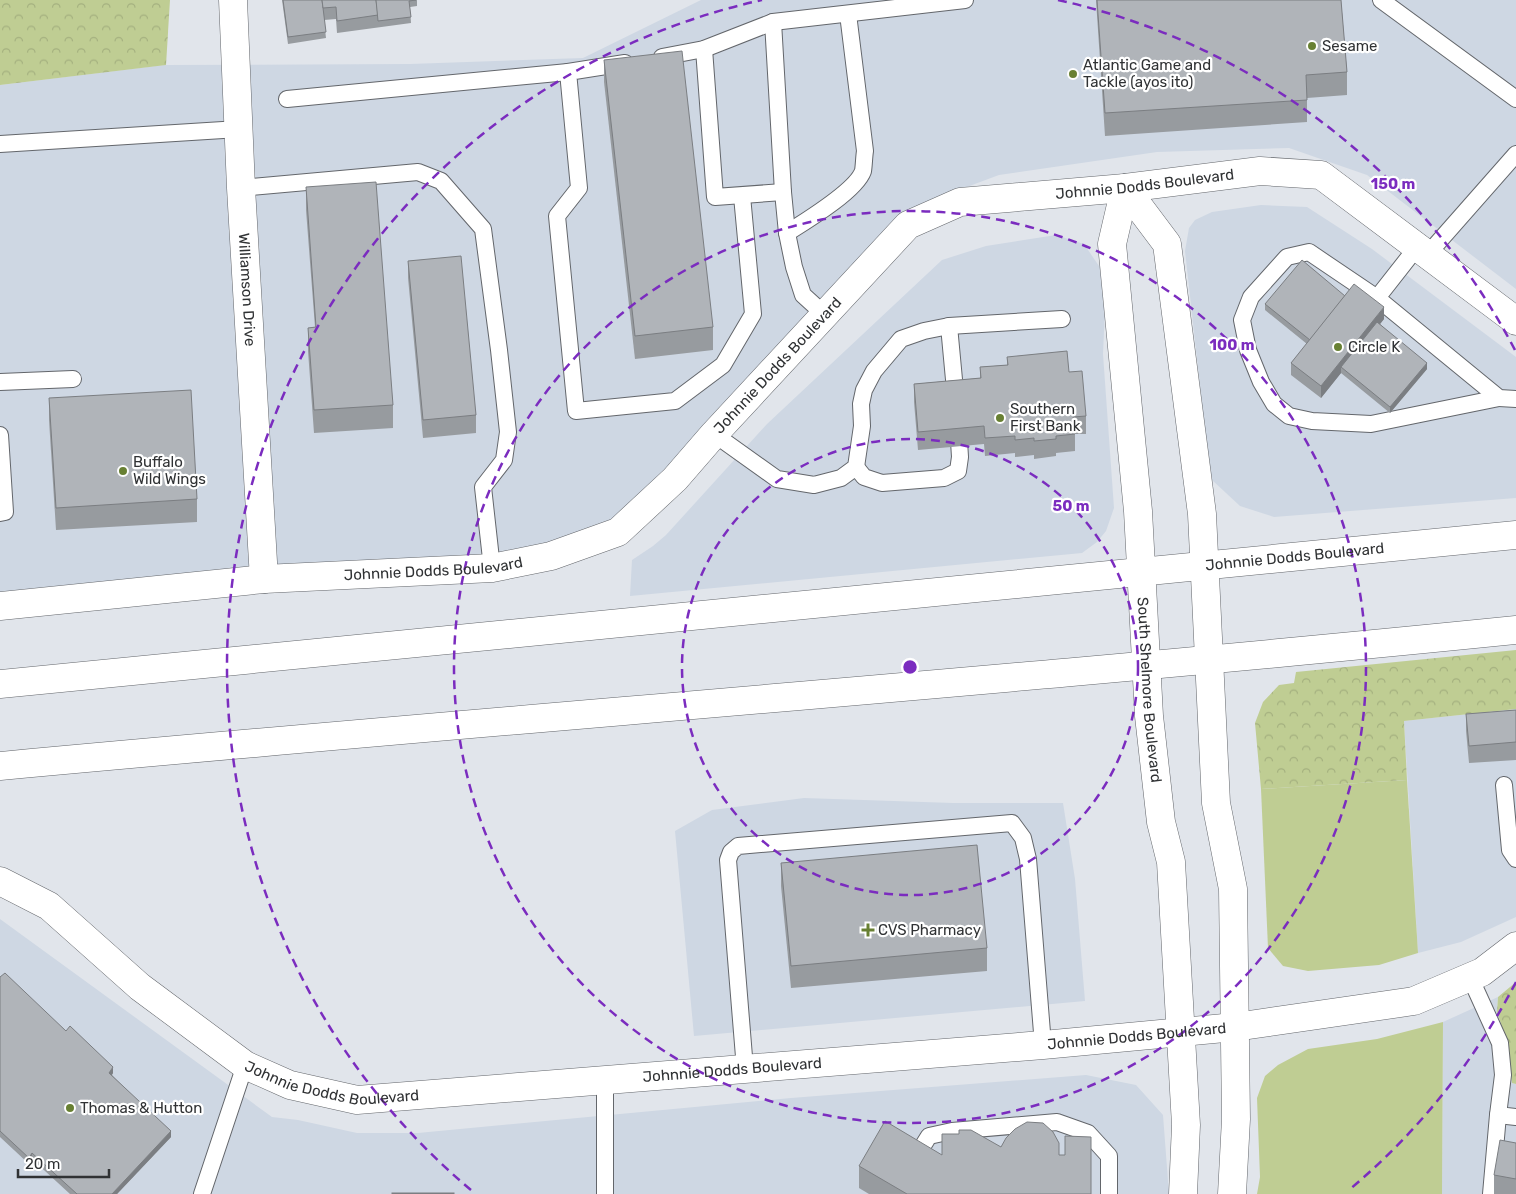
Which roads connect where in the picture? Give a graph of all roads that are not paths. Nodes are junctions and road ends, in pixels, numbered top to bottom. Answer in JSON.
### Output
{"nodes":[{"id":1,"x":233,"y":0,"type":"edge"},
{"id":2,"x":965,"y":0,"type":"edge"},
{"id":3,"x":1381,"y":0,"type":"edge"},
{"id":4,"x":848,"y":14,"type":"junction"},
{"id":5,"x":773,"y":22,"type":"junction"},
{"id":6,"x":704,"y":50,"type":"junction"},
{"id":7,"x":568,"y":72,"type":"junction"},
{"id":8,"x":287,"y":99,"type":"dead end"},
{"id":9,"x":1516,"y":99,"type":"edge"},
{"id":10,"x":239,"y":129,"type":"junction"},
{"id":11,"x":0,"y":144,"type":"edge"},
{"id":12,"x":1516,"y":154,"type":"edge"},
{"id":13,"x":241,"y":188,"type":"junction"},
{"id":14,"x":1125,"y":188,"type":"junction"},
{"id":15,"x":783,"y":192,"type":"junction"},
{"id":16,"x":742,"y":196,"type":"junction"},
{"id":17,"x":788,"y":233,"type":"junction"},
{"id":18,"x":1422,"y":251,"type":"junction"},
{"id":19,"x":1377,"y":298,"type":"junction"},
{"id":20,"x":825,"y":315,"type":"junction"},
{"id":21,"x":1062,"y":319,"type":"dead end"},
{"id":22,"x":1516,"y":321,"type":"edge"},
{"id":23,"x":949,"y":326,"type":"junction"},
{"id":24,"x":73,"y":379,"type":"dead end"},
{"id":25,"x":0,"y":382,"type":"edge"},
{"id":26,"x":1499,"y":398,"type":"junction"},
{"id":27,"x":1516,"y":399,"type":"edge"},
{"id":28,"x":714,"y":434,"type":"junction"},
{"id":29,"x":0,"y":435,"type":"edge"},
{"id":30,"x":856,"y":467,"type":"junction"},
{"id":31,"x":0,"y":513,"type":"edge"},
{"id":32,"x":1516,"y":535,"type":"edge"},
{"id":33,"x":1204,"y":566,"type":"junction"},
{"id":34,"x":492,"y":568,"type":"junction"},
{"id":35,"x":1141,"y":572,"type":"junction"},
{"id":36,"x":264,"y":580,"type":"junction"},
{"id":37,"x":0,"y":606,"type":"edge"},
{"id":38,"x":1516,"y":630,"type":"edge"},
{"id":39,"x":1209,"y":660,"type":"junction"},
{"id":40,"x":1146,"y":665,"type":"junction"},
{"id":41,"x":0,"y":684,"type":"edge"},
{"id":42,"x":0,"y":766,"type":"edge"},
{"id":43,"x":1504,"y":784,"type":"dead end"},
{"id":44,"x":1516,"y":859,"type":"edge"},
{"id":45,"x":0,"y":881,"type":"edge"},
{"id":46,"x":1516,"y":946,"type":"edge"},
{"id":47,"x":1470,"y":977,"type":"junction"},
{"id":48,"x":1235,"y":1027,"type":"junction"},
{"id":49,"x":1181,"y":1033,"type":"junction"},
{"id":50,"x":1043,"y":1045,"type":"junction"},
{"id":51,"x":245,"y":1065,"type":"junction"},
{"id":52,"x":745,"y":1069,"type":"junction"},
{"id":53,"x":605,"y":1080,"type":"junction"},
{"id":54,"x":1498,"y":1114,"type":"junction"},
{"id":55,"x":1516,"y":1117,"type":"edge"},
{"id":56,"x":914,"y":1160,"type":"edge"},
{"id":57,"x":202,"y":1194,"type":"edge"},
{"id":58,"x":605,"y":1194,"type":"edge"},
{"id":59,"x":1109,"y":1194,"type":"edge"},
{"id":60,"x":1183,"y":1194,"type":"edge"},
{"id":61,"x":1232,"y":1194,"type":"edge"},
{"id":62,"x":1491,"y":1194,"type":"edge"}],
"edges":[{"from":1,"to":10,"type":"main road","name":"Williamson Drive"},
{"from":2,"to":4,"type":"lane"},
{"from":3,"to":9,"type":"lane"},
{"from":4,"to":5,"type":"lane"},
{"from":4,"to":17,"type":"lane"},
{"from":5,"to":6,"type":"lane"},
{"from":5,"to":15,"type":"lane"},
{"from":6,"to":7,"type":"lane"},
{"from":6,"to":16,"type":"lane"},
{"from":7,"to":8,"type":"lane"},
{"from":7,"to":16,"type":"lane"},
{"from":10,"to":11,"type":"lane"},
{"from":10,"to":13,"type":"main road","name":"Williamson Drive"},
{"from":12,"to":18,"type":"lane"},
{"from":13,"to":34,"type":"lane"},
{"from":13,"to":36,"type":"main road","name":"Williamson Drive"},
{"from":14,"to":18,"type":"main road","name":"Johnnie Dodds Boulevard"},
{"from":14,"to":20,"type":"main road","name":"Johnnie Dodds Boulevard"},
{"from":14,"to":33,"type":"main road"},
{"from":14,"to":35,"type":"main road","name":"South Shelmore Boulevard"},
{"from":15,"to":16,"type":"lane"},
{"from":15,"to":17,"type":"lane"},
{"from":17,"to":20,"type":"lane"},
{"from":18,"to":19,"type":"lane"},
{"from":18,"to":22,"type":"main road","name":"Johnnie Dodds Boulevard"},
{"from":19,"to":26,"type":"lane"},
{"from":19,"to":26,"type":"lane"},
{"from":20,"to":28,"type":"main road","name":"Johnnie Dodds Boulevard"},
{"from":21,"to":23,"type":"lane"},
{"from":23,"to":30,"type":"lane"},
{"from":23,"to":30,"type":"lane"},
{"from":24,"to":25,"type":"lane"},
{"from":26,"to":27,"type":"lane"},
{"from":28,"to":30,"type":"lane"},
{"from":28,"to":34,"type":"main road","name":"Johnnie Dodds Boulevard"},
{"from":29,"to":31,"type":"lane"},
{"from":32,"to":33,"type":"main road","name":"Johnnie Dodds Boulevard"},
{"from":33,"to":35,"type":"main road","name":"Johnnie Dodds Boulevard"},
{"from":33,"to":39,"type":"main road"},
{"from":34,"to":36,"type":"main road","name":"Johnnie Dodds Boulevard"},
{"from":35,"to":40,"type":"main road","name":"South Shelmore Boulevard"},
{"from":35,"to":41,"type":"main road","name":"Johnnie Dodds Boulevard"},
{"from":36,"to":37,"type":"main road","name":"Johnnie Dodds Boulevard"},
{"from":38,"to":39,"type":"main road"},
{"from":39,"to":40,"type":"main road"},
{"from":39,"to":48,"type":"main road"},
{"from":40,"to":42,"type":"main road"},
{"from":40,"to":49,"type":"main road","name":"South Shelmore Boulevard"},
{"from":43,"to":44,"type":"lane"},
{"from":45,"to":51,"type":"main road","name":"Johnnie Dodds Boulevard"},
{"from":46,"to":47,"type":"main road","name":"Johnnie Dodds Boulevard"},
{"from":47,"to":48,"type":"main road","name":"Johnnie Dodds Boulevard"},
{"from":47,"to":54,"type":"lane"},
{"from":48,"to":49,"type":"main road","name":"Johnnie Dodds Boulevard"},
{"from":48,"to":61,"type":"main road"},
{"from":49,"to":50,"type":"main road","name":"Johnnie Dodds Boulevard"},
{"from":49,"to":60,"type":"main road","name":"South Shelmore Boulevard"},
{"from":50,"to":52,"type":"main road","name":"Johnnie Dodds Boulevard"},
{"from":50,"to":52,"type":"lane"},
{"from":51,"to":53,"type":"main road","name":"Johnnie Dodds Boulevard"},
{"from":51,"to":57,"type":"lane"},
{"from":52,"to":53,"type":"main road","name":"Johnnie Dodds Boulevard"},
{"from":53,"to":58,"type":"lane"},
{"from":54,"to":55,"type":"lane"},
{"from":54,"to":62,"type":"lane"},
{"from":56,"to":59,"type":"lane"}]}
